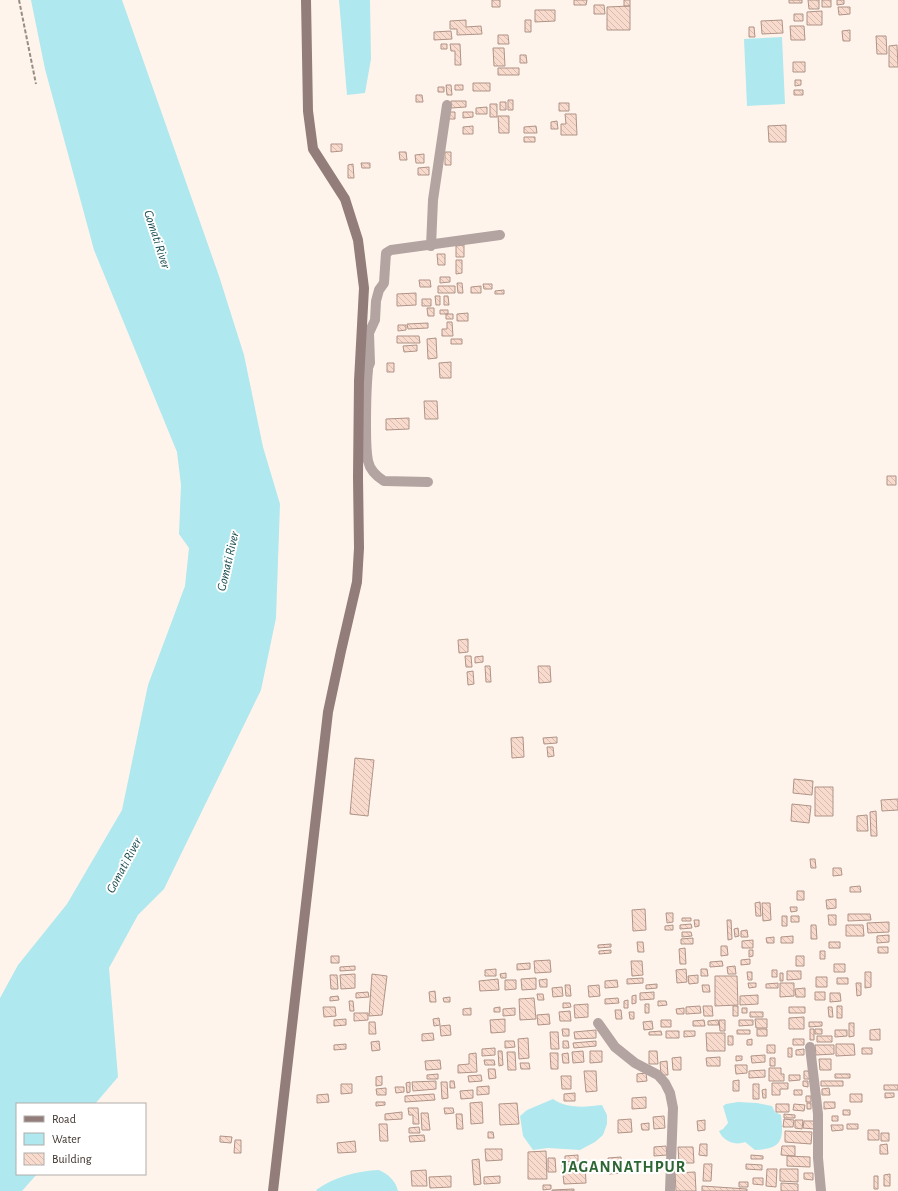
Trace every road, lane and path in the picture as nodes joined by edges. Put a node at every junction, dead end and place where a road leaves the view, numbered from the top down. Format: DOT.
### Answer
graph roads {
  1 [pos="19,0"];
  2 [pos="306,0"];
  3 [pos="36,84"];
  4 [pos="447,106"];
  5 [pos="500,235"];
  6 [pos="431,246"];
  7 [pos="368,368"];
  8 [pos="359,381"];
  9 [pos="428,482"];
  10 [pos="598,1023"];
  11 [pos="810,1047"];
  12 [pos="273,1191"];
  13 [pos="670,1191"];
  14 [pos="821,1191"];
  1 -- 3 [label="path"];
  2 -- 8 [label="street"];
  4 -- 6 [label="street"];
  5 -- 6 [label="street"];
  6 -- 7 [label="street"];
  7 -- 8 [label="street"];
  7 -- 9 [label="street"];
  8 -- 12 [label="street"];
  10 -- 13 [label="street"];
  11 -- 14 [label="street"];
}
